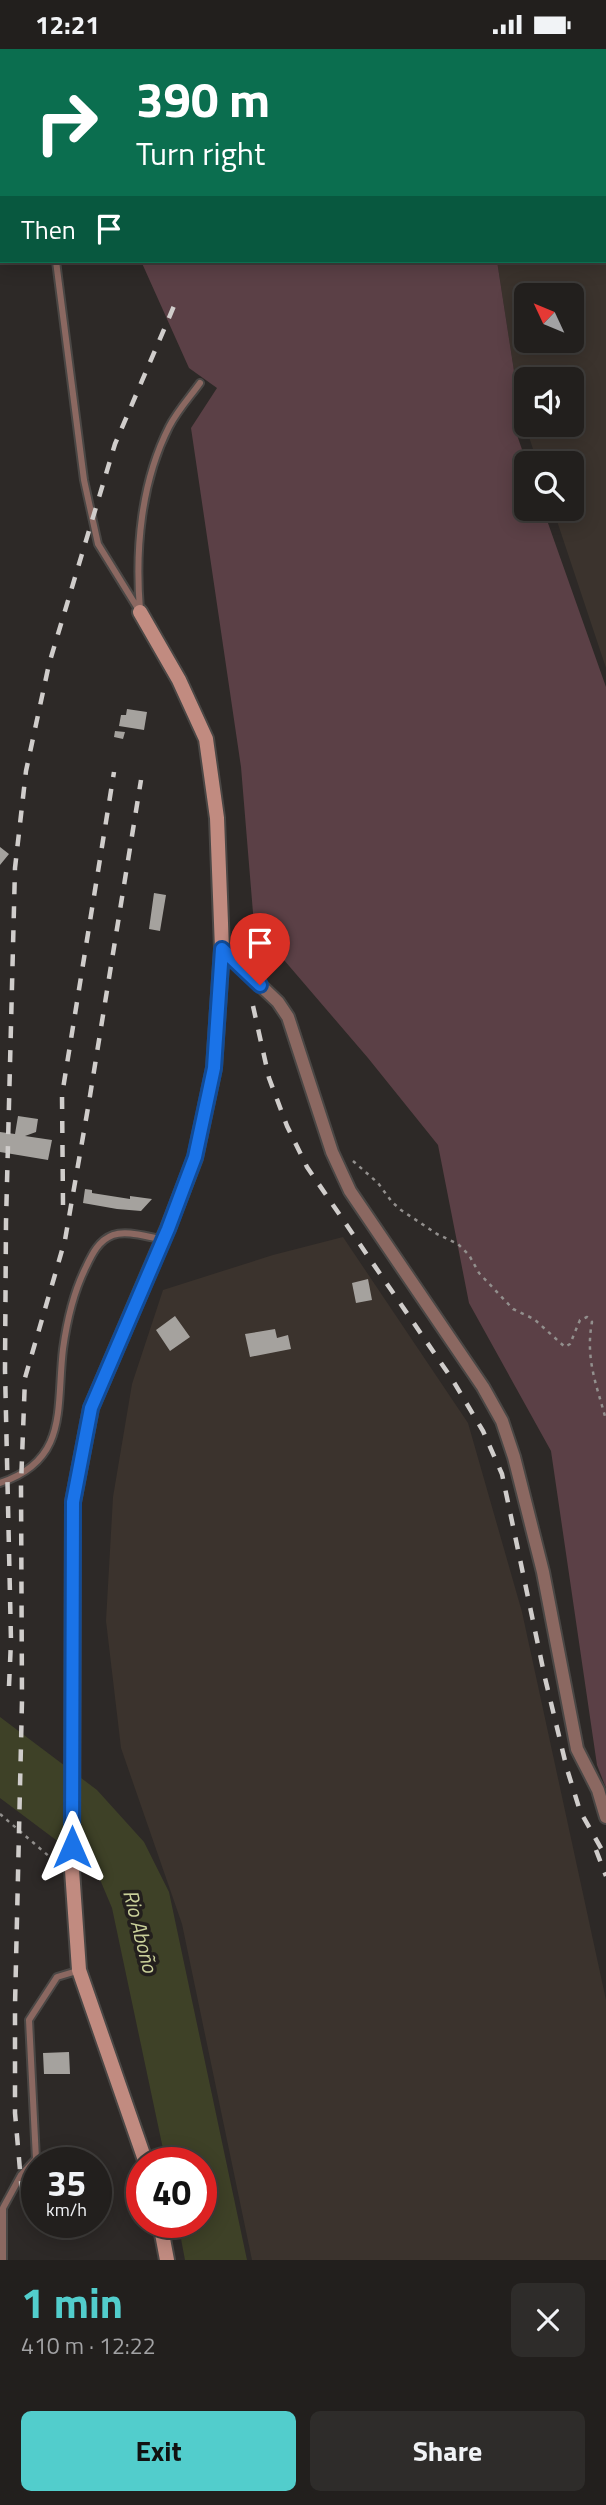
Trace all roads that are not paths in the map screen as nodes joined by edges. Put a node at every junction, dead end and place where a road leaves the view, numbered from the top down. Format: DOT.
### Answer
graph roads {
  1 [pos="56,263"];
  2 [pos="200,383"];
  3 [pos="140,612"];
  4 [pos="222,949"];
  5 [pos="163,1239"];
  6 [pos="0,1483"];
  7 [pos="606,1817"];
  8 [pos="79,1970"];
  9 [pos="140,2147"];
  10 [pos="163,2238"];
  11 [pos="3,2260"];
  12 [pos="167,2260"];
  1 -- 3 [label="lane"];
  2 -- 3 [label="lane"];
  3 -- 4 [label="street"];
  4 -- 5 [label="street"];
  4 -- 7 [label="street"];
  5 -- 6 [label="lane"];
  5 -- 8 [label="street"];
  8 -- 9 [label="street"];
  8 -- 11 [label="lane"];
  10 -- 12 [label="street"];
}
